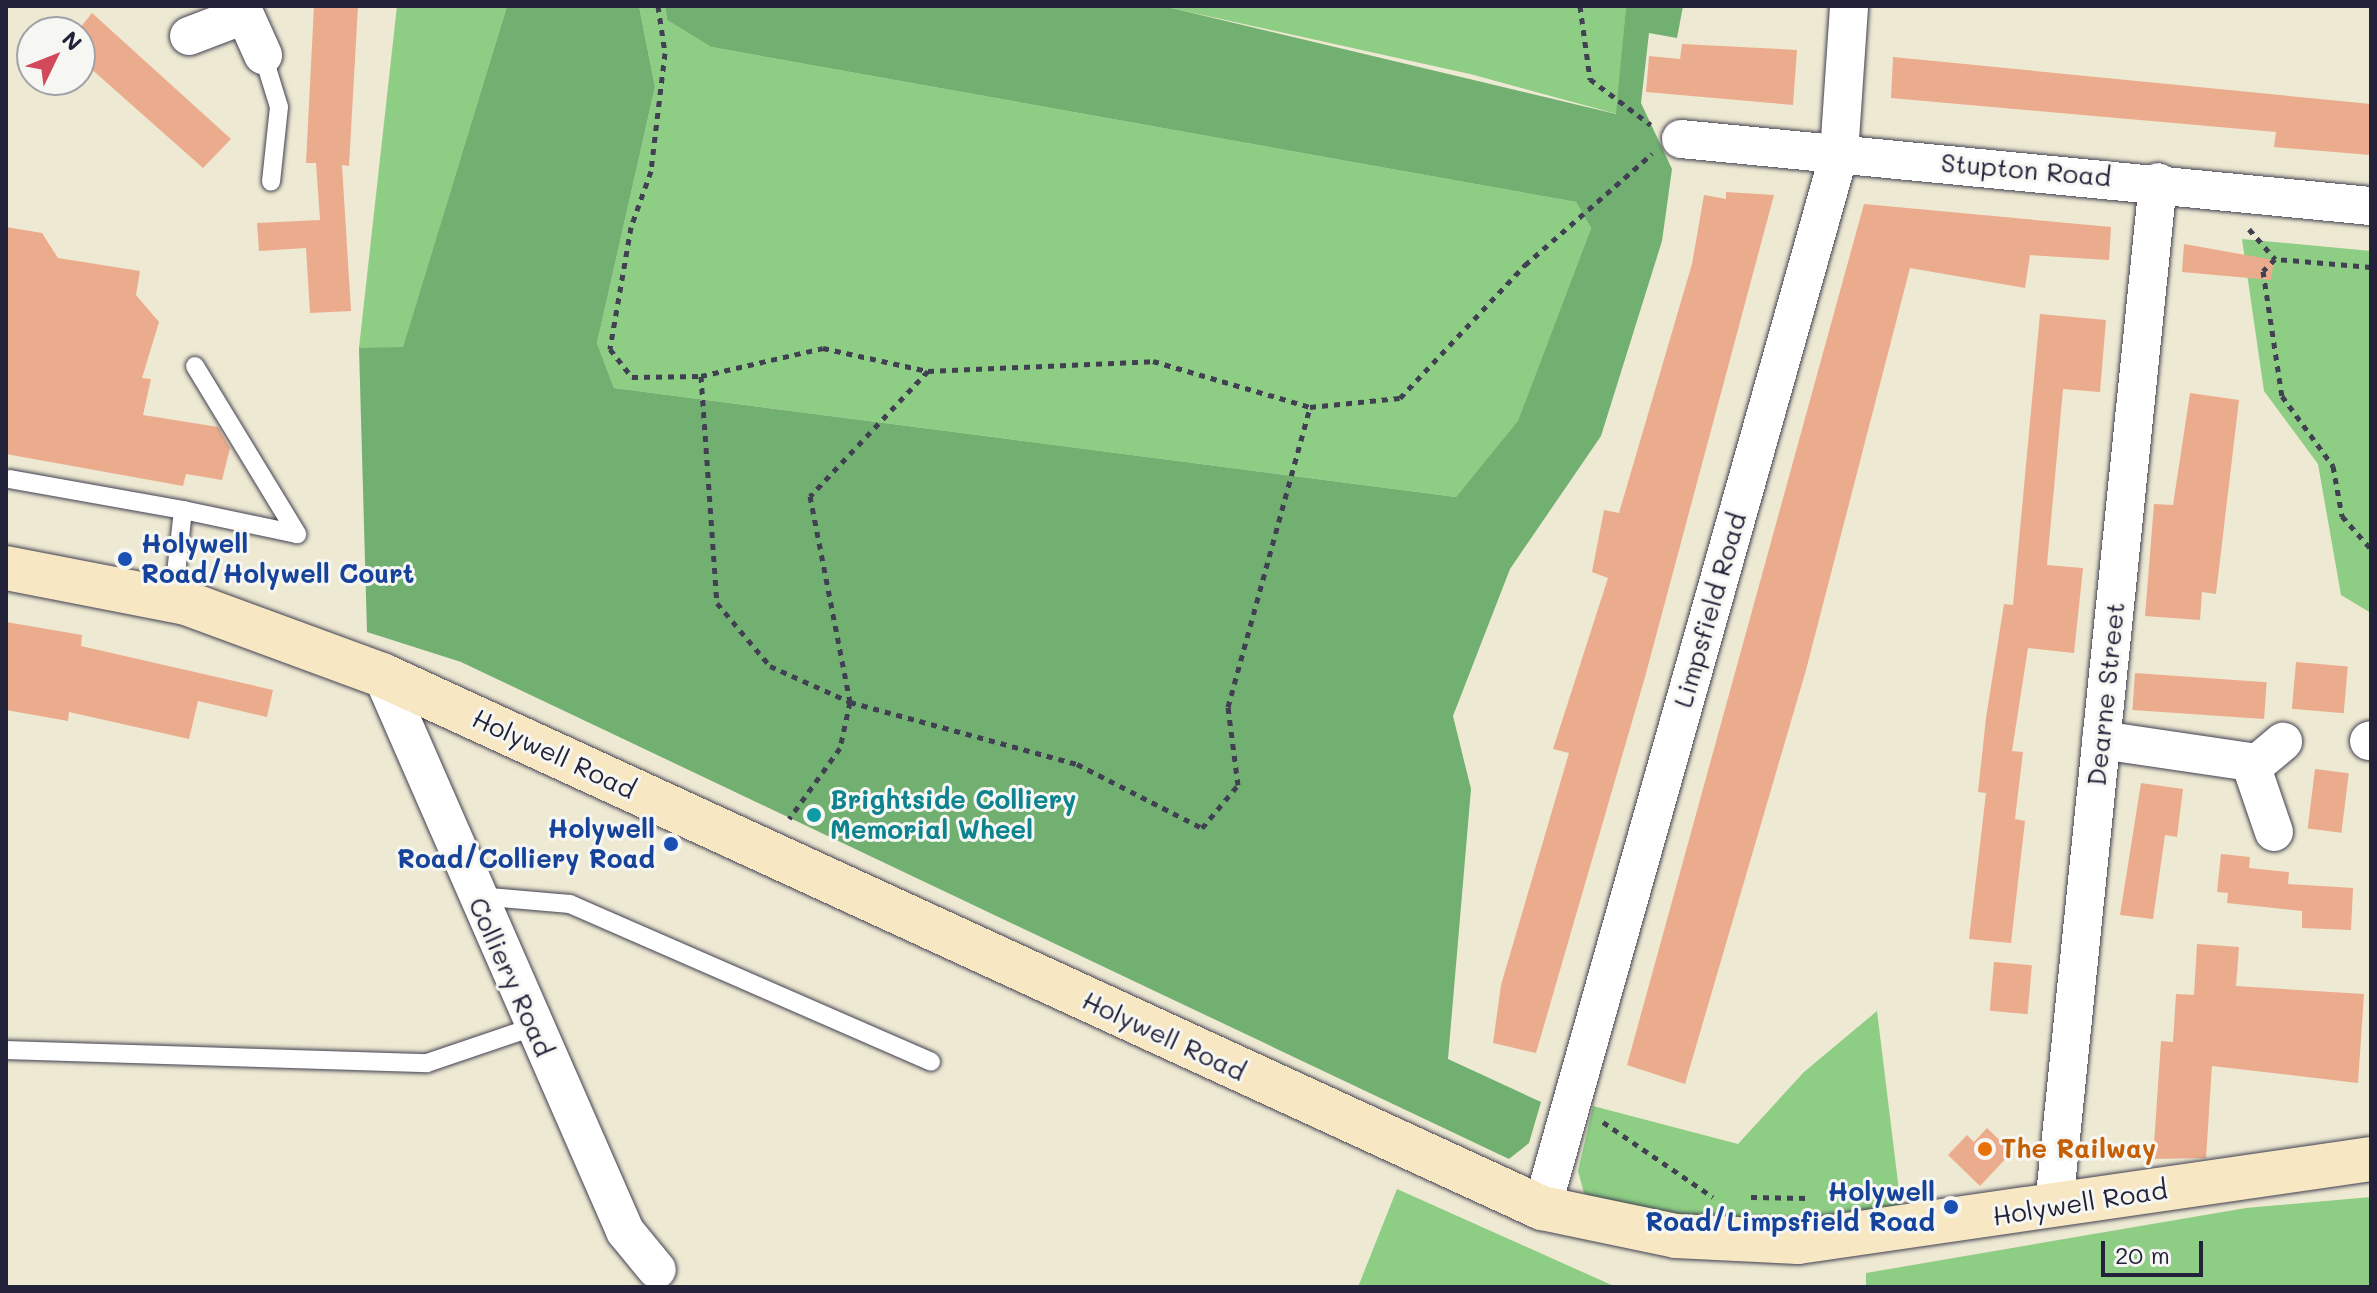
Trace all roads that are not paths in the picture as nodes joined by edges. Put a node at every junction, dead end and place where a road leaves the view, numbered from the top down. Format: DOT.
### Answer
graph roads {
  1 [pos="1849,6"];
  2 [pos="242,10"];
  3 [pos="189,36"];
  4 [pos="263,55"];
  5 [pos="1681,139"];
  6 [pos="1839,154"];
  7 [pos="271,182"];
  8 [pos="2158,182"];
  9 [pos="2371,206"];
  10 [pos="195,366"];
  11 [pos="9,479"];
  12 [pos="183,510"];
  13 [pos="6,568"];
  14 [pos="173,600"];
  15 [pos="382,675"];
  16 [pos="2101,740"];
  17 [pos="2283,742"];
  18 [pos="2254,766"];
  19 [pos="2274,832"];
  20 [pos="475,896"];
  21 [pos="533,1027"];
  22 [pos="6,1050"];
  23 [pos="931,1062"];
  24 [pos="2371,1159"];
  25 [pos="2054,1206"];
  26 [pos="1542,1208"];
  27 [pos="657,1270"];
  1 -- 6 [label="street, Limpsfield Road"];
  2 -- 3 [label="street"];
  2 -- 4 [label="street"];
  4 -- 7 [label="lane"];
  5 -- 6 [label="street, Stupton Road"];
  6 -- 8 [label="street, Stupton Road"];
  6 -- 26 [label="street, Limpsfield Road"];
  8 -- 9 [label="street, Stupton Road"];
  8 -- 16 [label="street, Dearne Street"];
  10 -- 12 [label="lane"];
  11 -- 12 [label="lane"];
  12 -- 14 [label="lane"];
  13 -- 14 [label="main road, Holywell Road"];
  14 -- 15 [label="main road, Holywell Road"];
  15 -- 20 [label="street, Colliery Road"];
  15 -- 26 [label="main road, Holywell Road"];
  16 -- 18 [label="street"];
  16 -- 25 [label="street, Dearne Street"];
  17 -- 18 [label="street"];
  18 -- 19 [label="street"];
  20 -- 21 [label="street, Colliery Road"];
  20 -- 23 [label="lane"];
  21 -- 22 [label="lane"];
  21 -- 27 [label="street, Colliery Road"];
  24 -- 25 [label="main road, Holywell Road"];
  25 -- 26 [label="main road, Holywell Road"];
}
